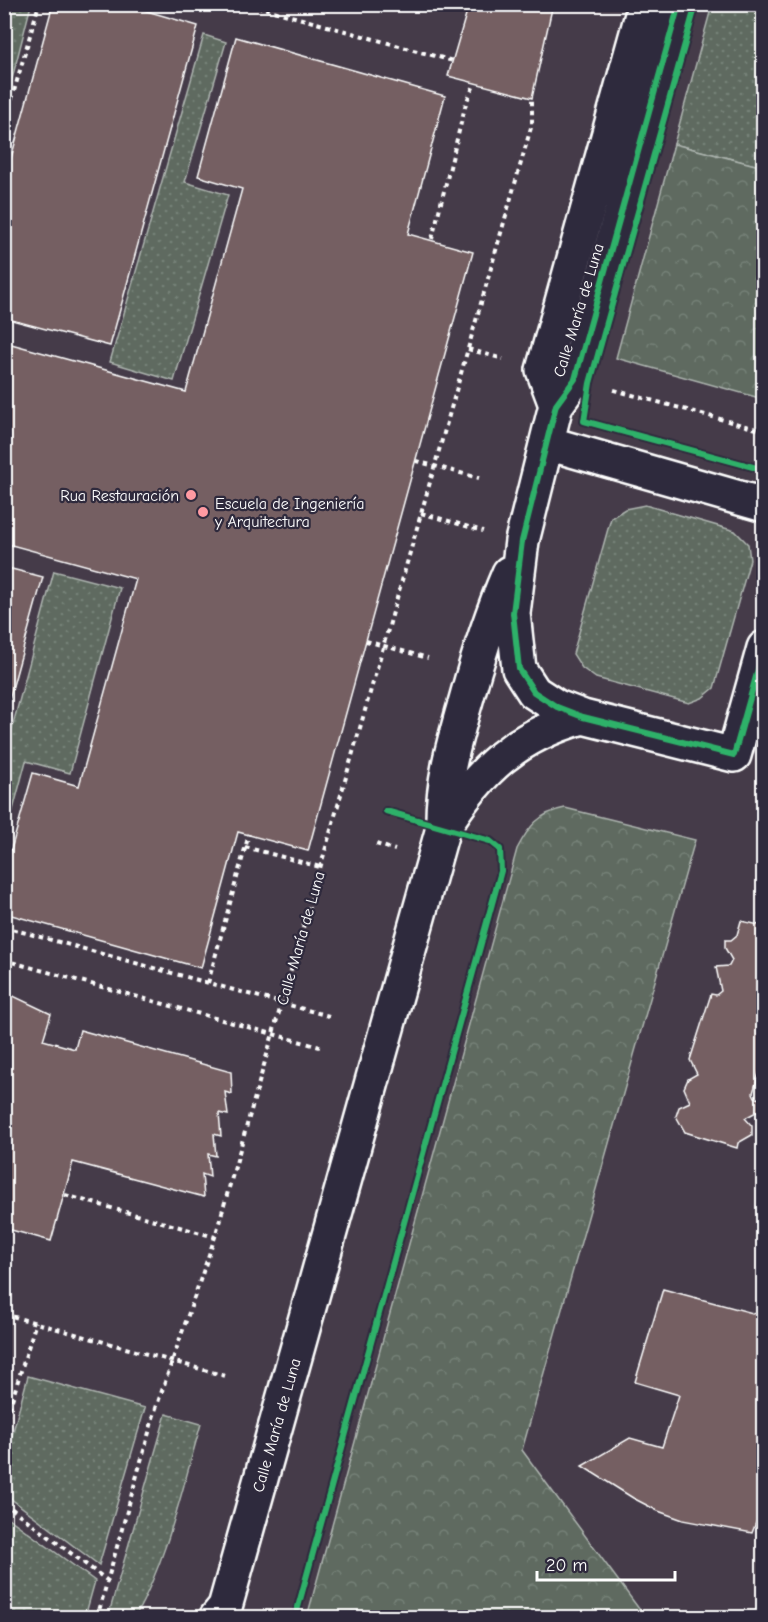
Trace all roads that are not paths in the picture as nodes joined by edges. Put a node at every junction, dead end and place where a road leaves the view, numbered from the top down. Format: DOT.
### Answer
graph roads {
  1 [pos="645,4"];
  2 [pos="679,4"];
  3 [pos="556,405"];
  4 [pos="547,443"];
  5 [pos="764,505"];
  6 [pos="522,541"];
  7 [pos="764,648"];
  8 [pos="584,717"];
  9 [pos="443,828"];
  10 [pos="222,1614"];
  1 -- 3 [label="street, Calle María de Luna"];
  2 -- 3 [label="street, Calle María de Luna"];
  3 -- 4 [label="street, Calle María de Luna"];
  4 -- 5 [label="street"];
  4 -- 6 [label="street, Calle María de Luna"];
  6 -- 8 [label="street, Calle María de Luna"];
  6 -- 9 [label="street, Calle María de Luna"];
  7 -- 8 [label="street, Calle María de Luna"];
  8 -- 9 [label="street, Calle María de Luna"];
  9 -- 10 [label="street, Calle María de Luna"];
}
